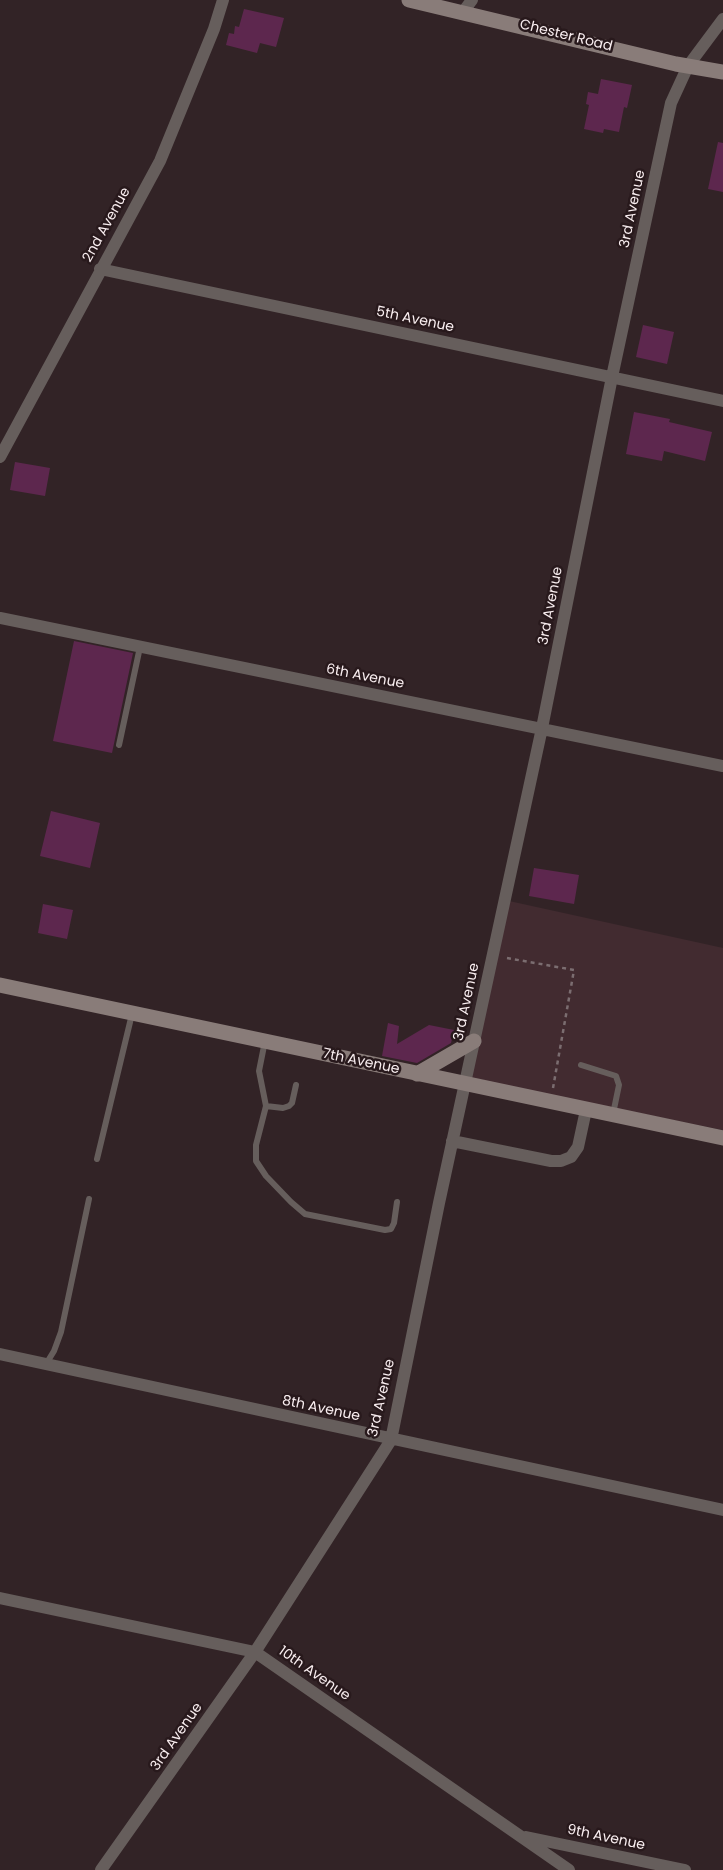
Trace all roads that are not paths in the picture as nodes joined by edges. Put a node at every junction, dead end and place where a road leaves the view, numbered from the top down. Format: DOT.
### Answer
graph roads {
  1 [pos="223,0"];
  2 [pos="409,0"];
  3 [pos="468,6"];
  4 [pos="723,19"];
  5 [pos="688,66"];
  6 [pos="723,72"];
  7 [pos="100,269"];
  8 [pos="612,377"];
  9 [pos="723,400"];
  10 [pos="0,457"];
  11 [pos="0,618"];
  12 [pos="140,647"];
  13 [pos="542,728"];
  14 [pos="119,745"];
  15 [pos="723,766"];
  16 [pos="0,985"];
  17 [pos="132,1013"];
  18 [pos="474,1040"];
  19 [pos="265,1042"];
  20 [pos="580,1065"];
  21 [pos="417,1074"];
  22 [pos="464,1084"];
  23 [pos="296,1085"];
  24 [pos="266,1106"];
  25 [pos="586,1110"];
  26 [pos="612,1115"];
  27 [pos="723,1138"];
  28 [pos="452,1140"];
  29 [pos="97,1159"];
  30 [pos="89,1199"];
  31 [pos="397,1202"];
  32 [pos="0,1354"];
  33 [pos="46,1364"];
  34 [pos="391,1440"];
  35 [pos="723,1510"];
  36 [pos="0,1598"];
  37 [pos="255,1652"];
  38 [pos="520,1836"];
  39 [pos="101,1870"];
  40 [pos="569,1870"];
  41 [pos="685,1870"];
  1 -- 7 [label="street, 2nd Avenue"];
  2 -- 3 [label="main road, Chester Road"];
  3 -- 5 [label="main road, Chester Road"];
  4 -- 5 [label="street, 3rd Avenue"];
  5 -- 6 [label="main road, Chester Road"];
  5 -- 8 [label="street, 3rd Avenue"];
  7 -- 8 [label="street, 5th Avenue"];
  7 -- 10 [label="street, 2nd Avenue"];
  8 -- 9 [label="street, 5th Avenue"];
  8 -- 13 [label="street, 3rd Avenue"];
  11 -- 12 [label="street, 6th Avenue"];
  12 -- 13 [label="street, 6th Avenue"];
  12 -- 14 [label="lane"];
  13 -- 15 [label="street, 6th Avenue"];
  13 -- 18 [label="street, 3rd Avenue"];
  16 -- 17 [label="main road, 7th Avenue"];
  17 -- 19 [label="main road, 7th Avenue"];
  17 -- 29 [label="lane"];
  18 -- 21 [label="main road"];
  18 -- 22 [label="street, 3rd Avenue"];
  19 -- 21 [label="main road, 7th Avenue"];
  19 -- 24 [label="lane"];
  20 -- 26 [label="lane"];
  21 -- 22 [label="main road, 7th Avenue"];
  22 -- 25 [label="main road, 7th Avenue"];
  22 -- 28 [label="street, 3rd Avenue"];
  23 -- 24 [label="lane"];
  24 -- 31 [label="lane"];
  25 -- 26 [label="main road, 7th Avenue"];
  25 -- 28 [label="street"];
  26 -- 27 [label="main road, 7th Avenue"];
  28 -- 34 [label="street, 3rd Avenue"];
  30 -- 33 [label="lane"];
  32 -- 33 [label="street, 8th Avenue"];
  33 -- 34 [label="street, 8th Avenue"];
  34 -- 35 [label="street, 8th Avenue"];
  34 -- 37 [label="street, 3rd Avenue"];
  36 -- 37 [label="street, 10th Avenue"];
  37 -- 38 [label="street, 10th Avenue"];
  37 -- 39 [label="street, 3rd Avenue"];
  38 -- 40 [label="street, 10th Avenue"];
  38 -- 41 [label="street, 9th Avenue"];
}
